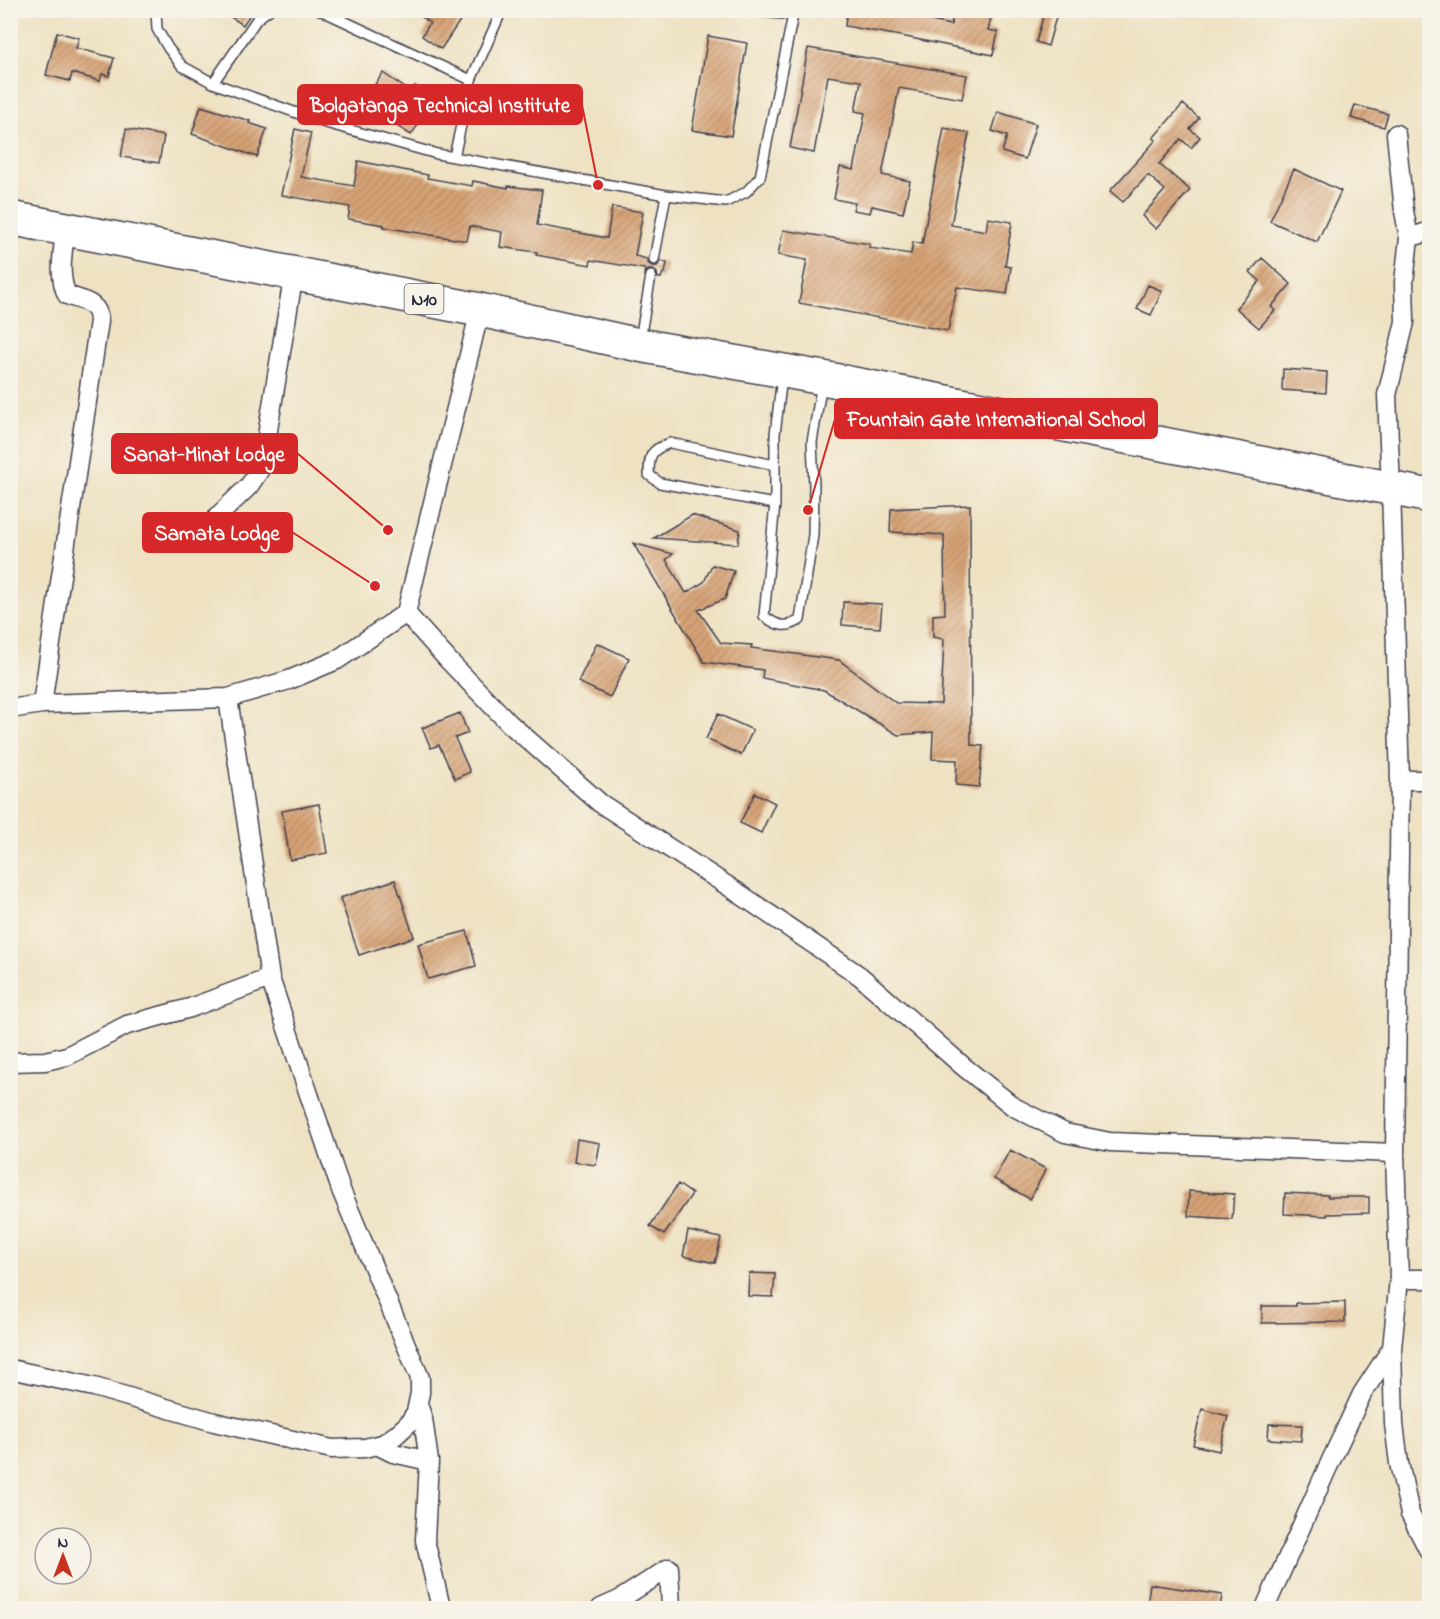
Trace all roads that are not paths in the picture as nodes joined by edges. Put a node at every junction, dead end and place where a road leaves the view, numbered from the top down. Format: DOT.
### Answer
graph roads {
  1 [pos="156,10"];
  2 [pos="268,10"];
  3 [pos="320,10"];
  4 [pos="502,10"];
  5 [pos="740,10"];
  6 [pos="793,13"];
  7 [pos="471,80"];
  8 [pos="213,83"];
  9 [pos="1396,134"];
  10 [pos="454,157"];
  11 [pos="666,195"];
  12 [pos="10,218"];
  13 [pos="65,228"];
  14 [pos="1430,231"];
  15 [pos="1409,238"];
  16 [pos="654,260"];
  17 [pos="294,273"];
  18 [pos="651,276"];
  19 [pos="480,310"];
  20 [pos="639,345"];
  21 [pos="783,371"];
  22 [pos="823,378"];
  23 [pos="775,465"];
  24 [pos="1392,489"];
  25 [pos="1430,496"];
  26 [pos="775,504"];
  27 [pos="218,516"];
  28 [pos="406,613"];
  29 [pos="228,698"];
  30 [pos="42,704"];
  31 [pos="10,709"];
  32 [pos="1400,780"];
  33 [pos="1430,780"];
  34 [pos="270,978"];
  35 [pos="10,1062"];
  36 [pos="1395,1153"];
  37 [pos="1399,1279"];
  38 [pos="1430,1279"];
  39 [pos="1392,1348"];
  40 [pos="10,1369"];
  41 [pos="418,1404"];
  42 [pos="376,1445"];
  43 [pos="429,1461"];
  44 [pos="1430,1553"];
  45 [pos="441,1608"];
  46 [pos="601,1608"];
  47 [pos="671,1608"];
  48 [pos="1265,1608"];
  1 -- 8 [label="lane"];
  2 -- 8 [label="lane"];
  3 -- 7 [label="lane"];
  4 -- 7 [label="lane"];
  5 -- 6 [label="lane"];
  6 -- 11 [label="lane"];
  7 -- 10 [label="lane"];
  8 -- 10 [label="lane"];
  9 -- 15 [label="street"];
  10 -- 11 [label="lane"];
  11 -- 16 [label="lane"];
  12 -- 13 [label="highway, N10"];
  13 -- 17 [label="highway, N10"];
  13 -- 30 [label="street"];
  14 -- 15 [label="street"];
  15 -- 24 [label="street"];
  17 -- 19 [label="highway, N10"];
  17 -- 27 [label="street"];
  18 -- 20 [label="lane"];
  19 -- 20 [label="highway, N10"];
  19 -- 28 [label="street"];
  20 -- 21 [label="highway, N10"];
  21 -- 22 [label="highway, N10"];
  21 -- 23 [label="lane"];
  22 -- 24 [label="highway, N10"];
  22 -- 26 [label="lane"];
  23 -- 26 [label="lane"];
  23 -- 26 [label="lane"];
  24 -- 25 [label="highway, N10"];
  24 -- 32 [label="street"];
  28 -- 29 [label="street"];
  28 -- 36 [label="street"];
  29 -- 30 [label="street"];
  29 -- 34 [label="street"];
  30 -- 31 [label="street"];
  32 -- 33 [label="street"];
  32 -- 36 [label="street"];
  34 -- 35 [label="street"];
  34 -- 41 [label="street"];
  36 -- 37 [label="street"];
  37 -- 38 [label="street"];
  37 -- 39 [label="street"];
  39 -- 44 [label="street"];
  39 -- 48 [label="street"];
  40 -- 42 [label="street"];
  41 -- 42 [label="street"];
  41 -- 43 [label="street"];
  42 -- 43 [label="street"];
  43 -- 45 [label="street"];
  46 -- 47 [label="street"];
}
